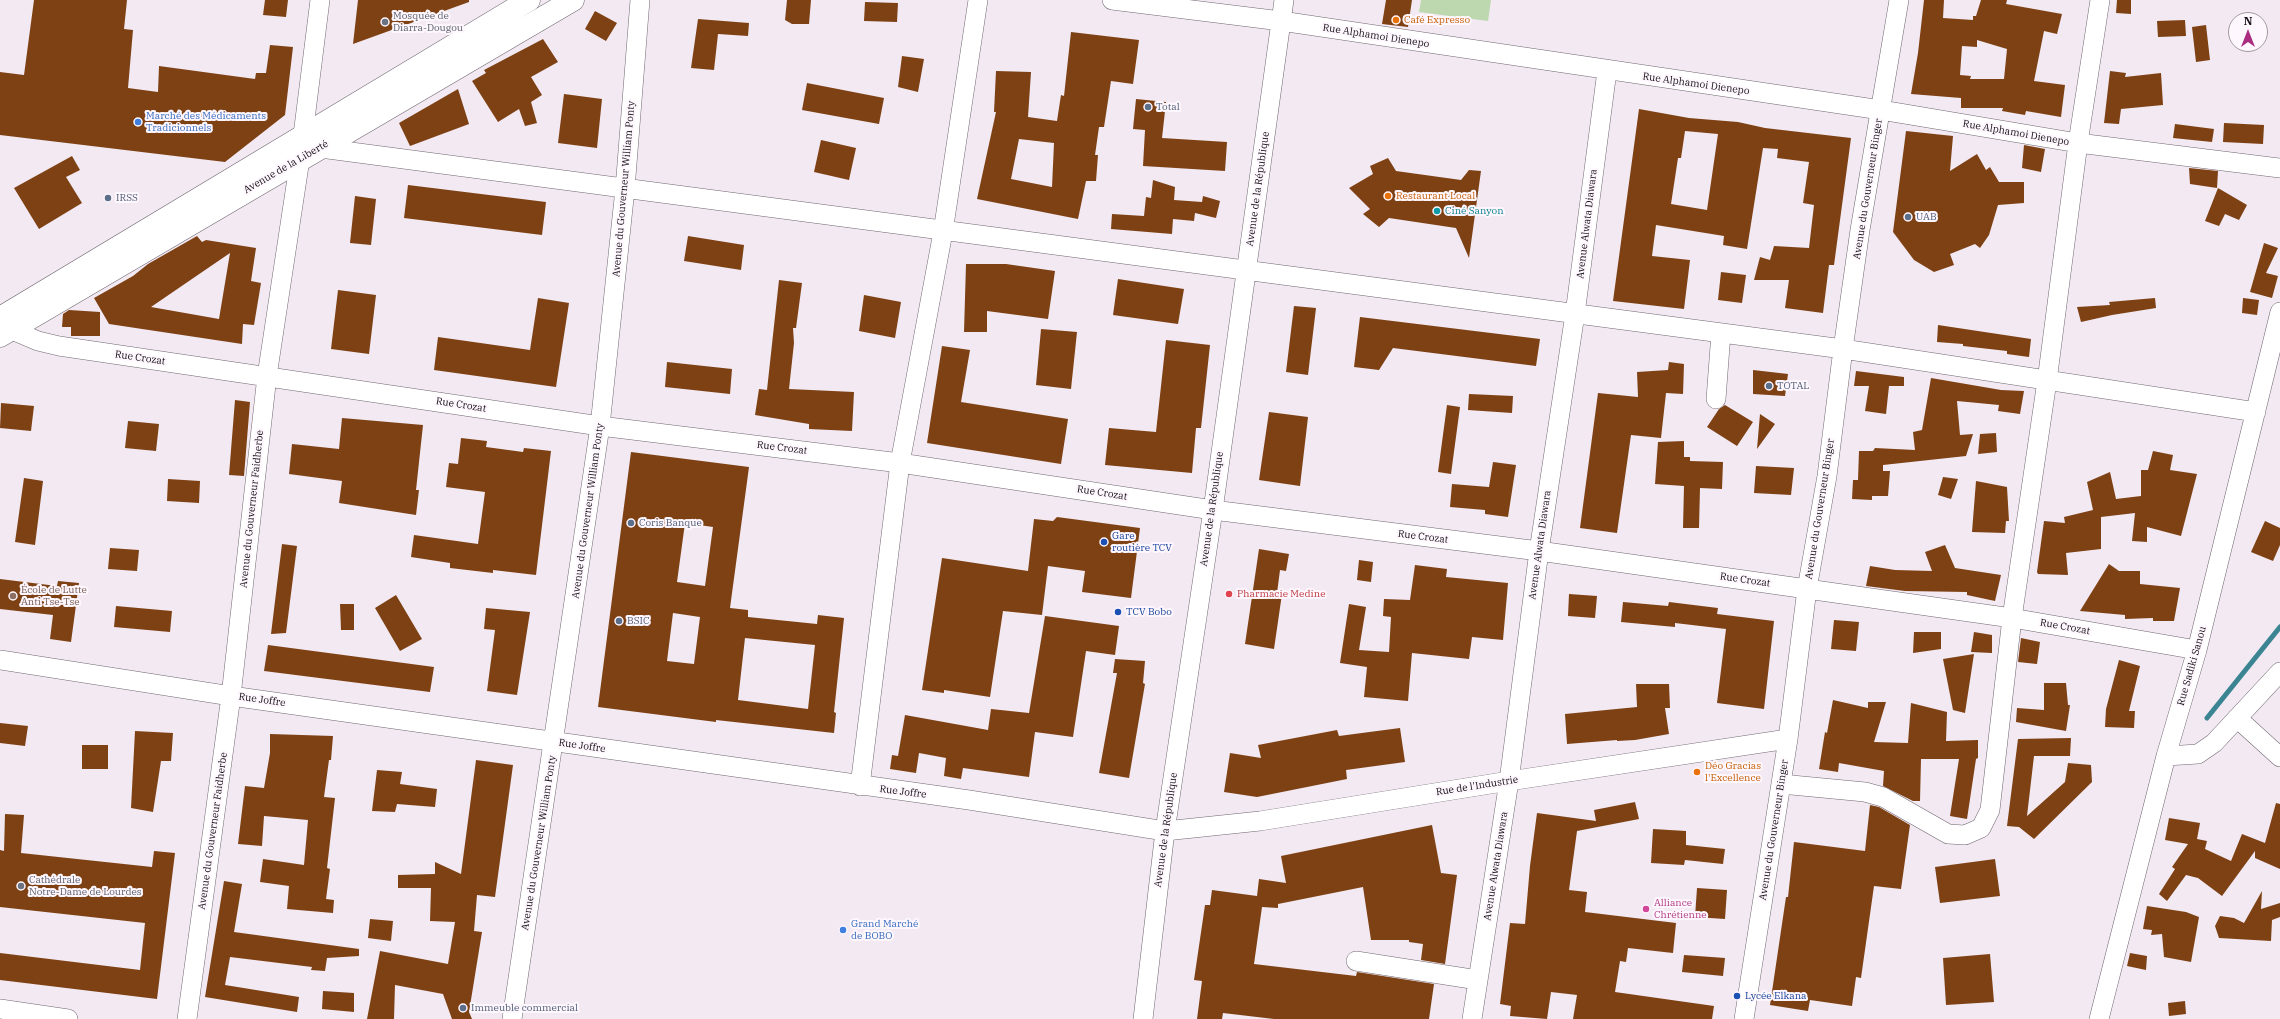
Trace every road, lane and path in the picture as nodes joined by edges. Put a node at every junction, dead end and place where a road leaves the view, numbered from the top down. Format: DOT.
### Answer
graph roads {
  1 [pos="320,0"];
  2 [pos="529,0"];
  3 [pos="573,0"];
  4 [pos="640,0"];
  5 [pos="978,0"];
  6 [pos="1112,0"];
  7 [pos="1284,0"];
  8 [pos="1899,0"];
  9 [pos="2100,0"];
  10 [pos="1281,21"];
  11 [pos="1607,71"];
  12 [pos="1881,110"];
  13 [pos="2078,143"];
  14 [pos="303,147"];
  15 [pos="2280,168"];
  16 [pos="625,189"];
  17 [pos="943,232"];
  18 [pos="1245,271"];
  19 [pos="2280,312"];
  20 [pos="1575,314"];
  21 [pos="2,327"];
  22 [pos="1722,333"];
  23 [pos="1842,349"];
  24 [pos="267,376"];
  25 [pos="2046,381"];
  26 [pos="1716,399"];
  27 [pos="2256,412"];
  28 [pos="600,426"];
  29 [pos="900,462"];
  30 [pos="1213,510"];
  31 [pos="1538,551"];
  32 [pos="1807,588"];
  33 [pos="2012,618"];
  34 [pos="2197,650"];
  35 [pos="0,660"];
  36 [pos="2280,672"];
  37 [pos="231,696"];
  38 [pos="2237,718"];
  39 [pos="1788,740"];
  40 [pos="554,742"];
  41 [pos="2166,756"];
  42 [pos="2280,757"];
  43 [pos="1509,781"];
  44 [pos="1781,784"];
  45 [pos="860,786"];
  46 [pos="1165,831"];
  47 [pos="1356,961"];
  48 [pos="1478,980"];
  49 [pos="0,1010"];
  50 [pos="68,1019"];
  51 [pos="187,1019"];
  52 [pos="512,1019"];
  53 [pos="1143,1019"];
  54 [pos="1472,1019"];
  55 [pos="1744,1019"];
  56 [pos="2099,1019"];
  1 -- 14 [label="street, Avenue du Gouverneur Faidherbe"];
  2 -- 14 [label="main road, Avenue de la Liberté"];
  3 -- 14 [label="main road, Avenue de la Liberté"];
  4 -- 16 [label="street, Avenue du Gouverneur William Ponty"];
  5 -- 17 [label="street"];
  6 -- 10 [label="street, Rue Alphamoi Dienepo"];
  7 -- 10 [label="street, Avenue de la République"];
  8 -- 12 [label="street, Avenue du Gouverneur Binger"];
  9 -- 13 [label="street"];
  10 -- 11 [label="street, Rue Alphamoi Dienepo"];
  10 -- 18 [label="street, Avenue de la République"];
  11 -- 12 [label="street, Rue Alphamoi Dienepo"];
  11 -- 20 [label="street, Avenue Alwata Diawara"];
  12 -- 13 [label="street, Rue Alphamoi Dienepo"];
  12 -- 23 [label="street, Avenue du Gouverneur Binger"];
  13 -- 15 [label="street, Rue Alphamoi Dienepo"];
  13 -- 25 [label="street"];
  14 -- 16 [label="street"];
  14 -- 21 [label="main road, Avenue de la Liberté"];
  14 -- 24 [label="street, Avenue du Gouverneur Faidherbe"];
  16 -- 17 [label="street"];
  16 -- 28 [label="street, Avenue du Gouverneur William Ponty"];
  17 -- 18 [label="street"];
  17 -- 29 [label="street"];
  18 -- 20 [label="street"];
  18 -- 30 [label="street, Avenue de la République"];
  19 -- 27 [label="street, Rue Sadiki Sanou"];
  20 -- 22 [label="street"];
  20 -- 31 [label="street, Avenue Alwata Diawara"];
  21 -- 24 [label="street, Rue Crozat"];
  22 -- 23 [label="street"];
  22 -- 26 [label="street"];
  23 -- 25 [label="street"];
  23 -- 32 [label="street, Avenue du Gouverneur Binger"];
  24 -- 28 [label="street, Rue Crozat"];
  24 -- 37 [label="street, Avenue du Gouverneur Faidherbe"];
  25 -- 27 [label="street"];
  25 -- 33 [label="street"];
  27 -- 34 [label="street, Rue Sadiki Sanou"];
  28 -- 29 [label="street, Rue Crozat"];
  28 -- 40 [label="street, Avenue du Gouverneur William Ponty"];
  29 -- 30 [label="street, Rue Crozat"];
  29 -- 45 [label="street"];
  30 -- 31 [label="street, Rue Crozat"];
  30 -- 46 [label="street, Avenue de la République"];
  31 -- 32 [label="street, Rue Crozat"];
  31 -- 43 [label="street, Avenue Alwata Diawara"];
  32 -- 33 [label="street, Rue Crozat"];
  32 -- 39 [label="street, Avenue du Gouverneur Binger"];
  33 -- 34 [label="street, Rue Crozat"];
  33 -- 44 [label="street"];
  34 -- 41 [label="street, Rue Sadiki Sanou"];
  35 -- 37 [label="street, Rue Joffre"];
  36 -- 38 [label="street"];
  37 -- 40 [label="street, Rue Joffre"];
  37 -- 51 [label="street, Avenue du Gouverneur Faidherbe"];
  38 -- 41 [label="street"];
  38 -- 42 [label="street"];
  39 -- 43 [label="street, Rue de l'Industrie"];
  39 -- 44 [label="street, Avenue du Gouverneur Binger"];
  40 -- 45 [label="street, Rue Joffre"];
  40 -- 52 [label="street, Avenue du Gouverneur William Ponty"];
  41 -- 56 [label="street, Rue Sadiki Sanou"];
  43 -- 46 [label="street, Rue de l'Industrie"];
  43 -- 48 [label="street, Avenue Alwata Diawara"];
  44 -- 55 [label="street, Avenue du Gouverneur Binger"];
  45 -- 46 [label="street, Rue Joffre"];
  46 -- 53 [label="street, Avenue de la République"];
  47 -- 48 [label="street"];
  48 -- 54 [label="street, Avenue Alwata Diawara"];
  49 -- 50 [label="street"];
}
